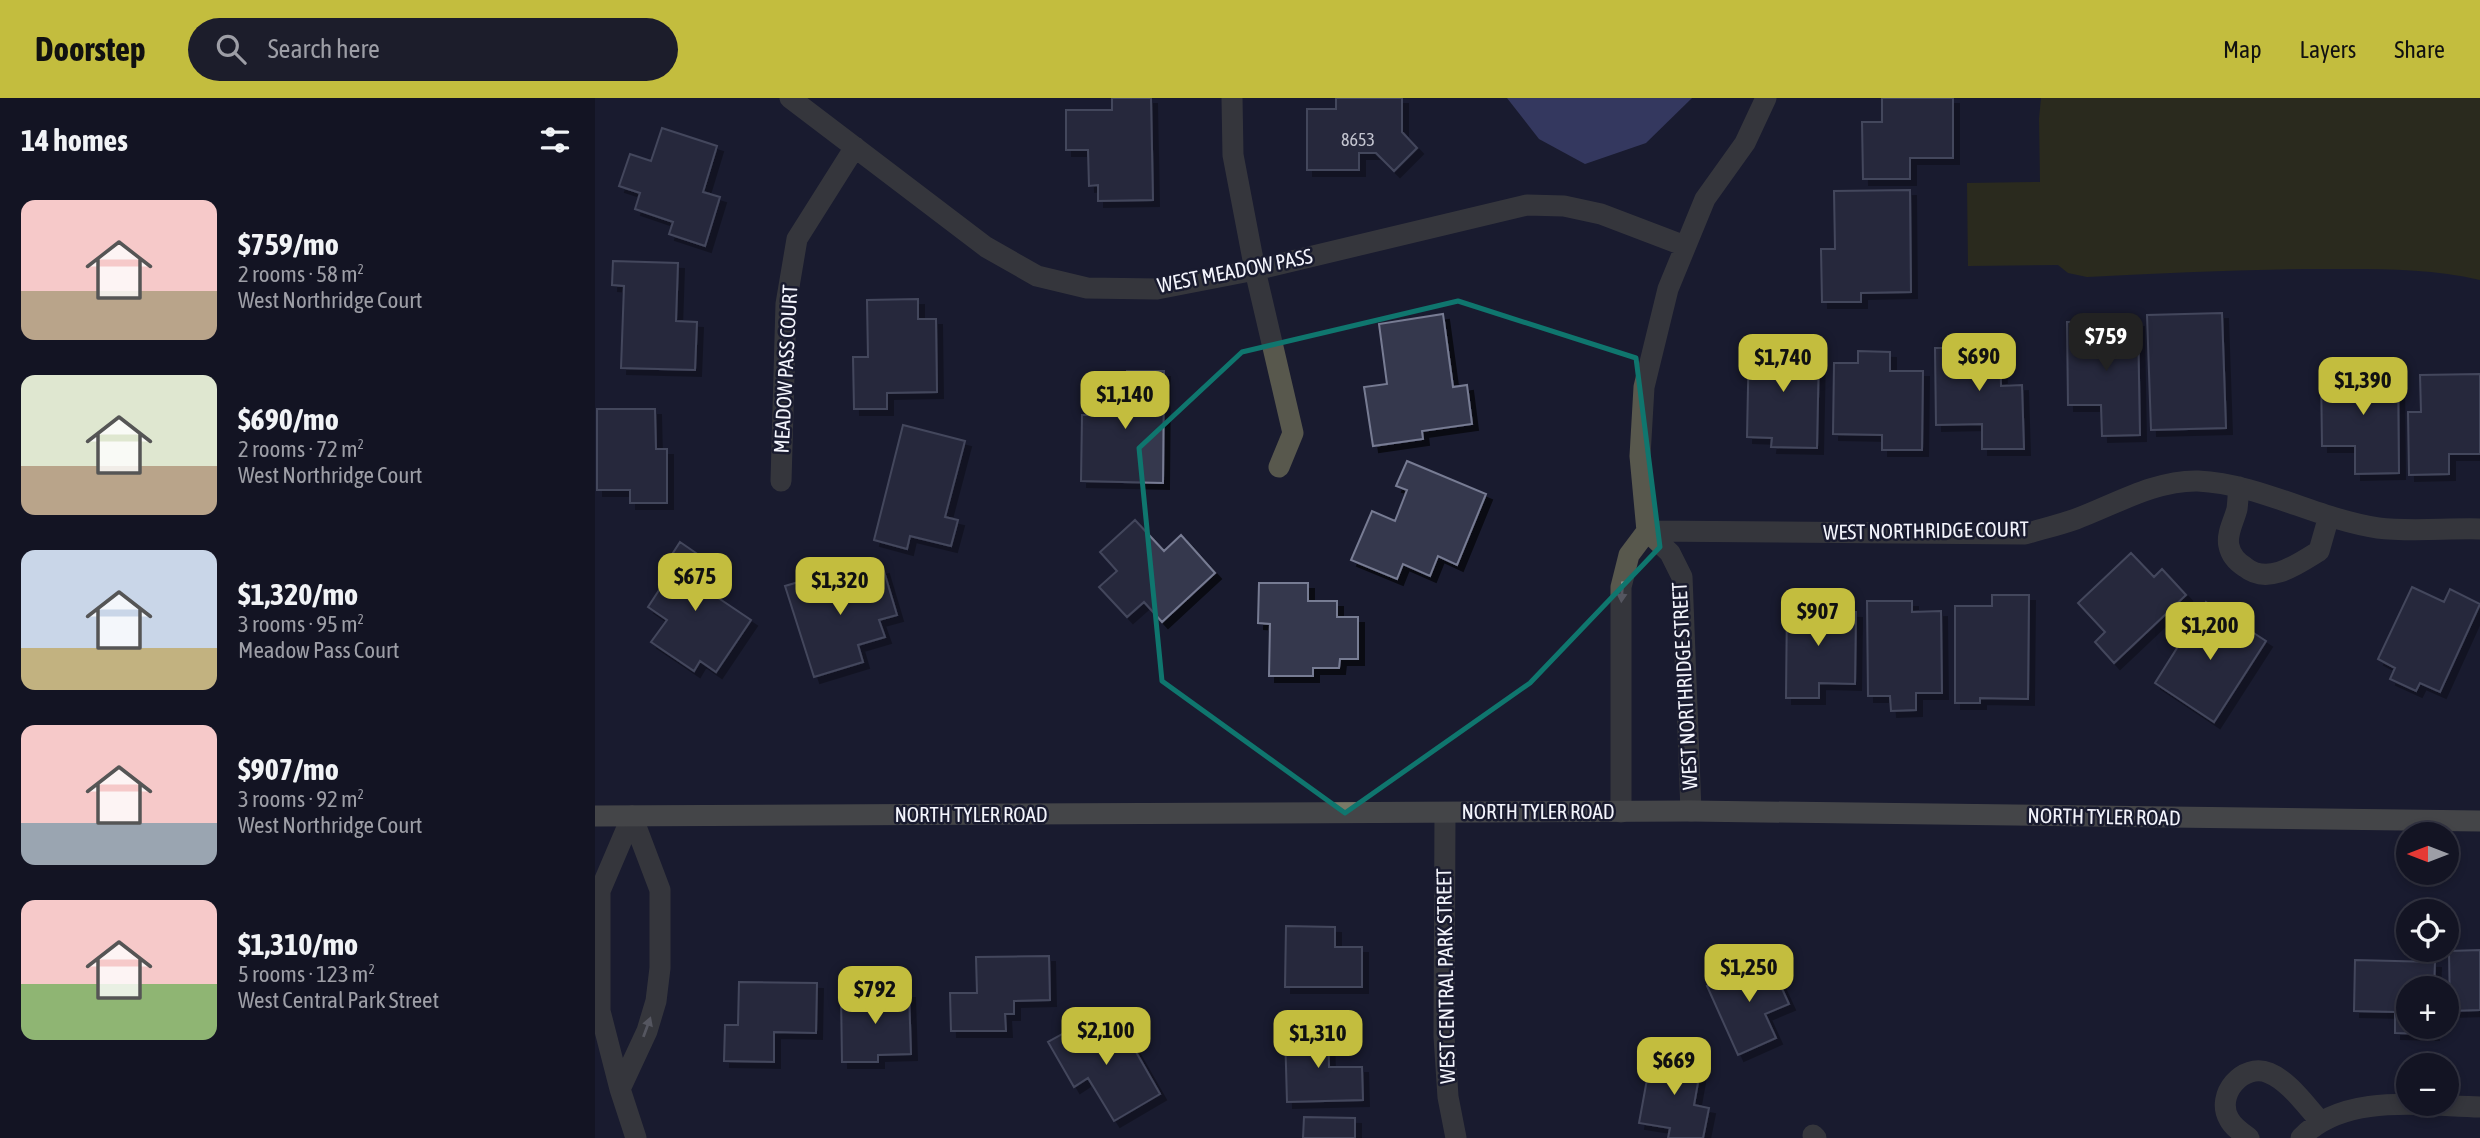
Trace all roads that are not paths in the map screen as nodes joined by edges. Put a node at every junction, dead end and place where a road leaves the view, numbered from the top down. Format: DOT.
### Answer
graph roads {
  1 [pos="790,98"];
  2 [pos="1232,98"];
  3 [pos="1766,98"];
  4 [pos="855,147"];
  5 [pos="1685,246"];
  6 [pos="1255,270"];
  7 [pos="1279,467"];
  8 [pos="781,481"];
  9 [pos="2239,487"];
  10 [pos="2329,516"];
  11 [pos="2480,528"];
  12 [pos="1647,531"];
  13 [pos="1691,811"];
  14 [pos="1621,812"];
  15 [pos="1445,813"];
  16 [pos="595,816"];
  17 [pos="632,816"];
  18 [pos="2480,821"];
  19 [pos="620,1090"];
  20 [pos="2480,1107"];
  21 [pos="2321,1122"];
  22 [pos="636,1138"];
  23 [pos="1456,1138"];
  24 [pos="2249,1138"];
  25 [pos="2301,1138"];
  1 -- 4 [label="street, WEST MEADOW PASS"];
  2 -- 6 [label="street"];
  3 -- 5 [label="street"];
  4 -- 6 [label="street, WEST MEADOW PASS"];
  4 -- 8 [label="street, MEADOW PASS COURT"];
  5 -- 6 [label="street, WEST MEADOW PASS"];
  5 -- 12 [label="street"];
  6 -- 7 [label="street"];
  9 -- 10 [label="street, WEST NORTHRIDGE COURT"];
  9 -- 10 [label="street"];
  9 -- 12 [label="street, WEST NORTHRIDGE COURT"];
  10 -- 11 [label="street, WEST NORTHRIDGE COURT"];
  12 -- 13 [label="street, WEST NORTHRIDGE STREET"];
  12 -- 14 [label="street, one-way"];
  13 -- 14 [label="main road, NORTH TYLER ROAD"];
  13 -- 18 [label="main road, NORTH TYLER ROAD"];
  14 -- 15 [label="main road, NORTH TYLER ROAD"];
  15 -- 17 [label="main road, NORTH TYLER ROAD"];
  15 -- 23 [label="street, WEST CENTRAL PARK STREET"];
  16 -- 17 [label="main road, NORTH TYLER ROAD"];
  17 -- 19 [label="street"];
  19 -- 17 [label="street, one-way"];
  19 -- 22 [label="street"];
  20 -- 21 [label="street"];
  21 -- 24 [label="street"];
  21 -- 25 [label="street"];
}
